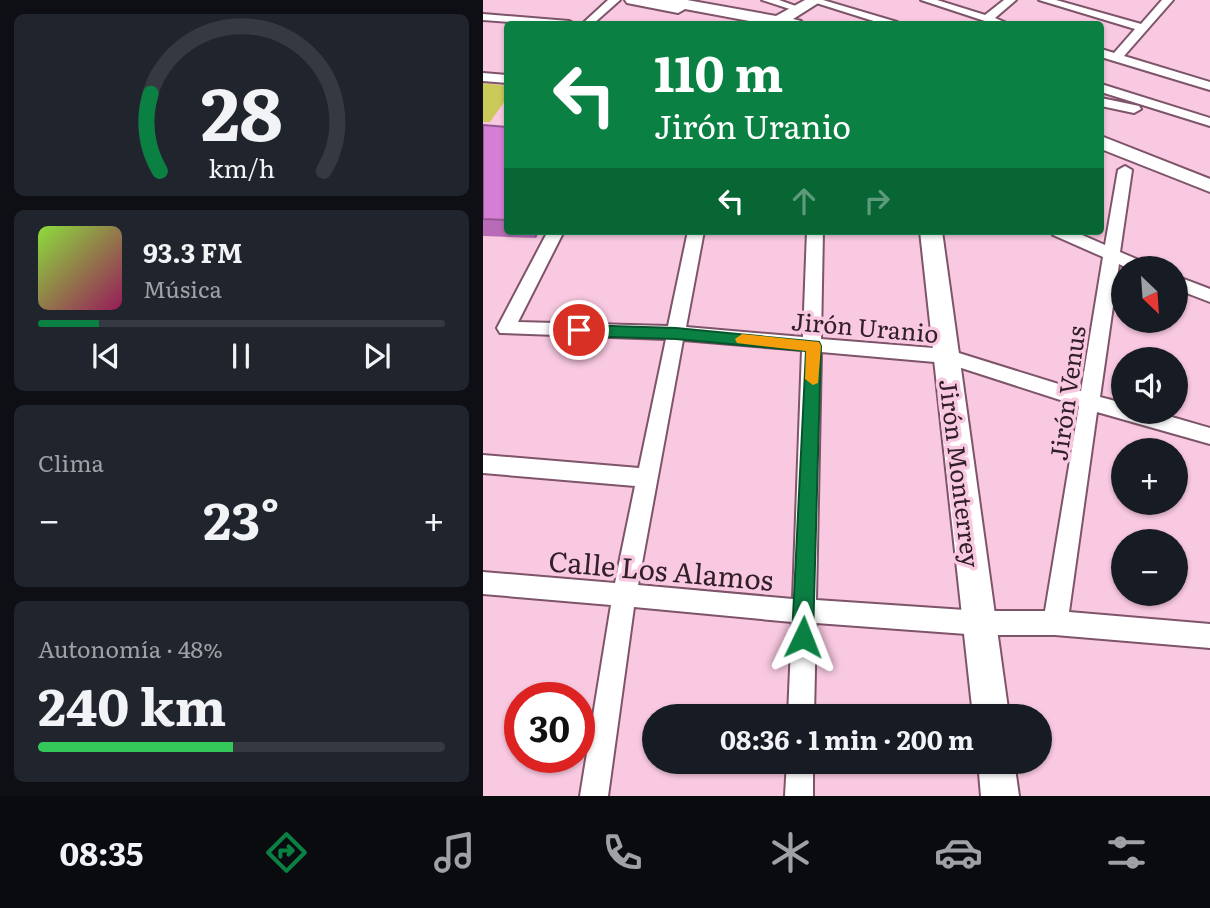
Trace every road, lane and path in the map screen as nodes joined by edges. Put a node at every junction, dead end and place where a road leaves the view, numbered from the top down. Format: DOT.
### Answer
graph roads {
  1 [pos="615,0"];
  2 [pos="632,0"];
  3 [pos="662,0"];
  4 [pos="767,0"];
  5 [pos="926,0"];
  6 [pos="1011,0"];
  7 [pos="1044,0"];
  8 [pos="1168,0"];
  9 [pos="815,1"];
  10 [pos="703,3"];
  11 [pos="483,17"];
  12 [pos="797,17"];
  13 [pos="988,19"];
  14 [pos="532,21"];
  15 [pos="590,21"];
  16 [pos="750,21"];
  17 [pos="883,21"];
  18 [pos="994,21"];
  19 [pos="1143,28"];
  20 [pos="1104,54"];
  21 [pos="1116,58"];
  22 [pos="1210,70"];
  23 [pos="483,77"];
  24 [pos="504,79"];
  25 [pos="1205,85"];
  26 [pos="1104,89"];
  27 [pos="1104,103"];
  28 [pos="1210,123"];
  29 [pos="1104,143"];
  30 [pos="1104,160"];
  31 [pos="1125,170"];
  32 [pos="1210,186"];
  33 [pos="1210,202"];
  34 [pos="554,235"];
  35 [pos="695,235"];
  36 [pos="815,235"];
  37 [pos="931,235"];
  38 [pos="1068,235"];
  39 [pos="1110,255"];
  40 [pos="1188,287"];
  41 [pos="1210,296"];
  42 [pos="676,333"];
  43 [pos="814,346"];
  44 [pos="946,356"];
  45 [pos="1091,402"];
  46 [pos="1210,436"];
  47 [pos="483,464"];
  48 [pos="646,478"];
  49 [pos="483,583"];
  50 [pos="624,595"];
  51 [pos="803,611"];
  52 [pos="980,623"];
  53 [pos="1055,623"];
  54 [pos="1210,636"];
  55 [pos="801,704"];
  56 [pos="990,704"];
  57 [pos="800,774"];
  58 [pos="997,774"];
  59 [pos="594,796"];
  60 [pos="799,796"];
  61 [pos="1000,796"];
  1 -- 15 [label="street"];
  2 -- 16 [label="main road"];
  3 -- 10 [label="main road"];
  4 -- 12 [label="street"];
  5 -- 13 [label="street"];
  6 -- 13 [label="street"];
  7 -- 19 [label="street"];
  8 -- 19 [label="street"];
  9 -- 12 [label="main road"];
  9 -- 17 [label="street"];
  10 -- 16 [label="main road"];
  11 -- 14 [label="street"];
  13 -- 18 [label="street"];
  19 -- 21 [label="street"];
  20 -- 21 [label="street"];
  21 -- 25 [label="street"];
  22 -- 25 [label="street"];
  23 -- 24 [label="street"];
  26 -- 28 [label="street"];
  27 -- 28 [label="street"];
  29 -- 32 [label="main road"];
  30 -- 31 [label="main road"];
  31 -- 33 [label="main road"];
  31 -- 39 [label="street, Jirón Venus"];
  34 -- 42 [label="street, Jirón Uranio"];
  35 -- 42 [label="street"];
  36 -- 43 [label="street"];
  37 -- 44 [label="main road, Jirón Monterrey"];
  38 -- 39 [label="street"];
  39 -- 45 [label="street, Jirón Venus"];
  40 -- 41 [label="street"];
  42 -- 43 [label="street, Jirón Uranio"];
  42 -- 48 [label="street"];
  43 -- 44 [label="street, Jirón Uranio"];
  43 -- 51 [label="street"];
  44 -- 45 [label="street, Jirón Uranio"];
  44 -- 52 [label="main road, Jirón Monterrey"];
  45 -- 46 [label="street, Jirón Uranio"];
  45 -- 53 [label="street, Jirón Venus"];
  47 -- 48 [label="street"];
  48 -- 50 [label="street"];
  49 -- 50 [label="street, Calle Los Alamos"];
  50 -- 51 [label="street, Calle Los Alamos"];
  50 -- 59 [label="street"];
  51 -- 52 [label="street, Calle Los Alamos"];
  51 -- 55 [label="street"];
  52 -- 53 [label="street, Calle Los Alamos"];
  52 -- 56 [label="main road, Jirón Monterrey"];
  53 -- 54 [label="street, Calle Los Alamos"];
  57 -- 60 [label="street"];
  58 -- 61 [label="main road"];
}
